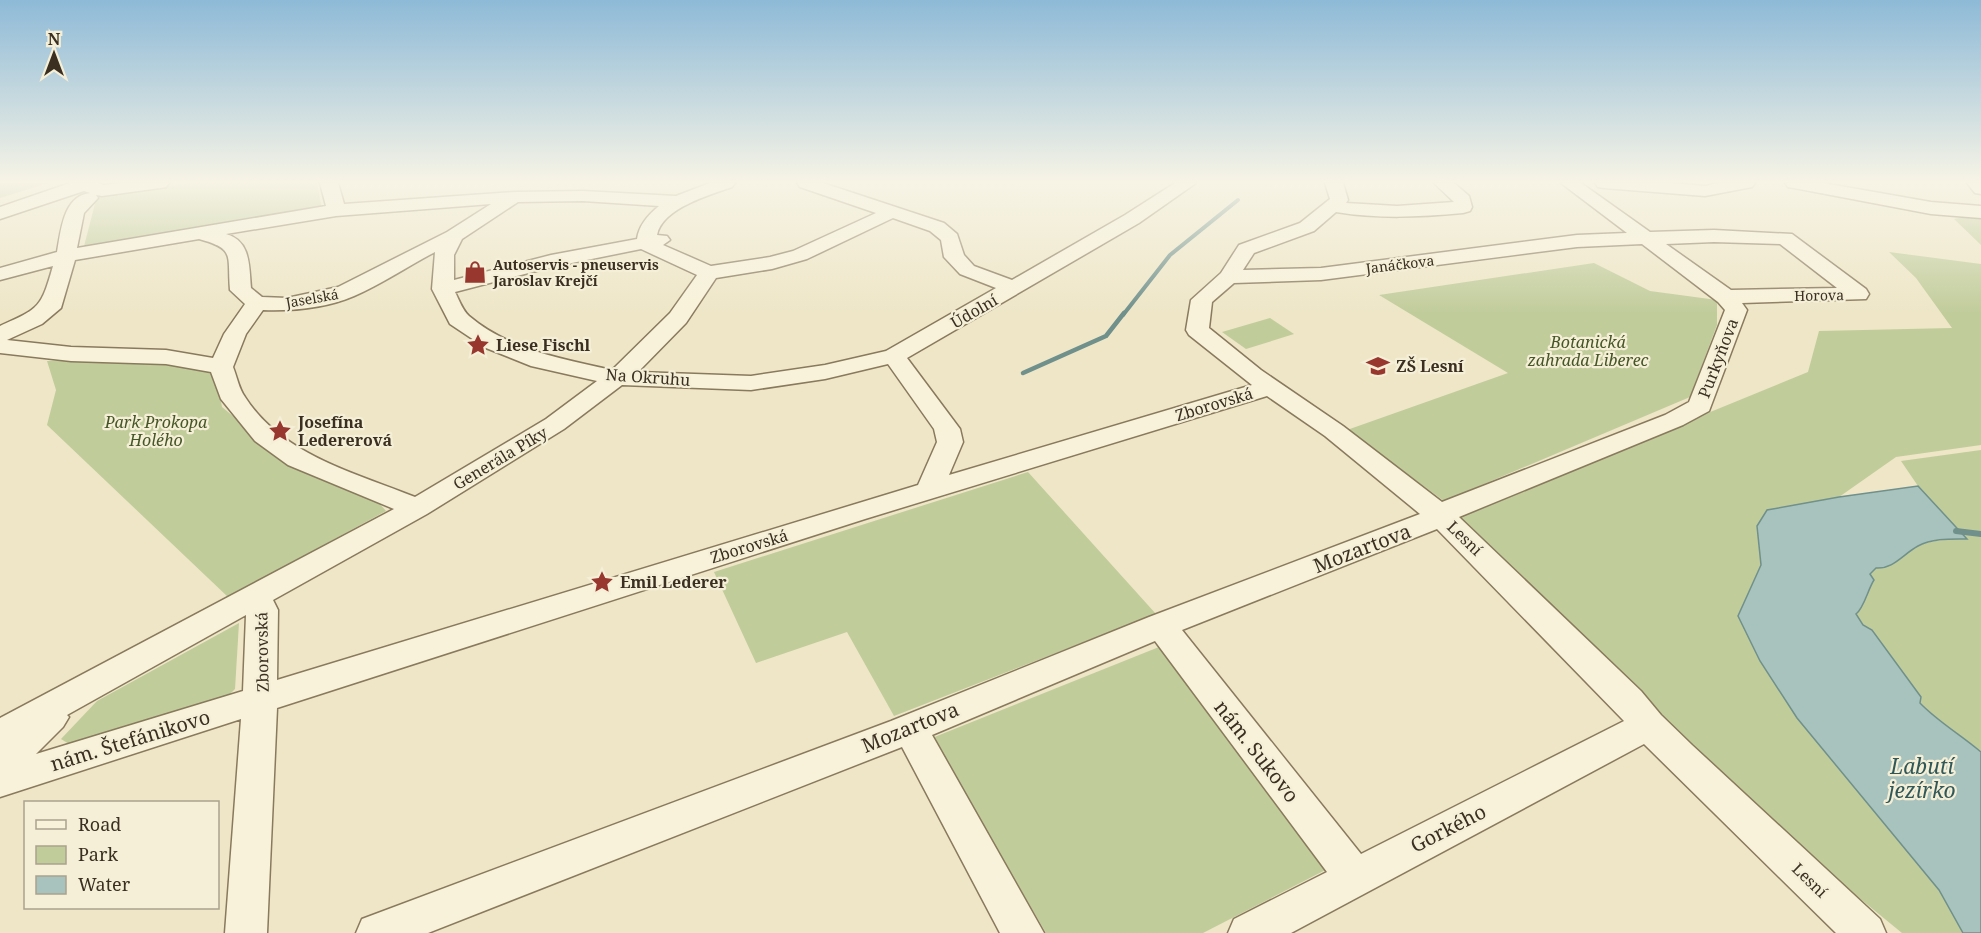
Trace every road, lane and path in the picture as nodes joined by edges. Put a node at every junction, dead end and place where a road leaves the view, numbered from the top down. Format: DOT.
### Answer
graph roads {
  1 [pos="72,227"];
  2 [pos="239,227"];
  3 [pos="469,227"];
  4 [pos="655,227"];
  5 [pos="861,227"];
  6 [pos="935,227"];
  7 [pos="1119,227"];
  8 [pos="1308,227"];
  9 [pos="1628,227"];
  10 [pos="201,233"];
  11 [pos="454,236"];
  12 [pos="652,236"];
  13 [pos="1642,237"];
  14 [pos="66,256"];
  15 [pos="713,272"];
  16 [pos="0,274"];
  17 [pos="1229,277"];
  18 [pos="1015,288"];
  19 [pos="443,289"];
  20 [pos="1726,297"];
  21 [pos="257,303"];
  22 [pos="0,335"];
  23 [pos="0,345"];
  24 [pos="894,356"];
  25 [pos="221,367"];
  26 [pos="617,378"];
  27 [pos="1271,387"];
  28 [pos="929,491"];
  29 [pos="417,508"];
  30 [pos="1441,516"];
  31 [pos="255,595"];
  32 [pos="1160,626"];
  33 [pos="73,696"];
  34 [pos="260,699"];
  35 [pos="1648,725"];
  36 [pos="911,727"];
  37 [pos="0,735"];
  38 [pos="0,767"];
  39 [pos="0,781"];
  40 [pos="1354,876"];
  41 [pos="246,933"];
  42 [pos="377,933"];
  43 [pos="1023,933"];
  44 [pos="1249,933"];
  45 [pos="1865,933"];
  1 -- 14 [label="street"];
  2 -- 10 [label="street"];
  3 -- 11 [label="street"];
  4 -- 12 [label="street"];
  5 -- 15 [label="street"];
  6 -- 18 [label="street"];
  7 -- 18 [label="street, Údolní"];
  8 -- 17 [label="street, Lesní"];
  9 -- 13 [label="street, Purkyňova"];
  10 -- 14 [label="street"];
  10 -- 21 [label="street"];
  11 -- 19 [label="street, Na Okruhu"];
  11 -- 21 [label="street, Jaselská"];
  12 -- 15 [label="street"];
  12 -- 19 [label="street"];
  13 -- 17 [label="street, Janáčkova"];
  13 -- 20 [label="street, Purkyňova"];
  13 -- 20 [label="street, Horova"];
  14 -- 16 [label="street"];
  14 -- 22 [label="street"];
  15 -- 26 [label="street, Generála Píky"];
  17 -- 27 [label="street, Lesní"];
  18 -- 24 [label="street, Údolní"];
  19 -- 26 [label="street, Na Okruhu"];
  20 -- 30 [label="street, Purkyňova"];
  21 -- 25 [label="street"];
  23 -- 25 [label="street"];
  24 -- 26 [label="street, Na Okruhu"];
  24 -- 28 [label="street"];
  25 -- 29 [label="street"];
  26 -- 29 [label="street, Generála Píky"];
  27 -- 28 [label="street, Zborovská"];
  27 -- 30 [label="street, Lesní"];
  28 -- 34 [label="street, Zborovská"];
  29 -- 31 [label="street, Generála Píky"];
  30 -- 32 [label="street, Mozartova"];
  30 -- 35 [label="street, Lesní"];
  31 -- 33 [label="street, nám. Štefánikovo"];
  31 -- 34 [label="street, Zborovská"];
  32 -- 36 [label="street, Mozartova"];
  32 -- 40 [label="street, nám. Sukovo"];
  33 -- 37 [label="street, nám. Štefánikovo"];
  33 -- 38 [label="street, nám. Štefánikovo"];
  34 -- 39 [label="street, nám. Štefánikovo"];
  34 -- 41 [label="street"];
  35 -- 40 [label="street, Gorkého"];
  35 -- 45 [label="street, Lesní"];
  36 -- 42 [label="street, Mozartova"];
  36 -- 43 [label="street"];
  40 -- 44 [label="street, Gorkého"];
}
